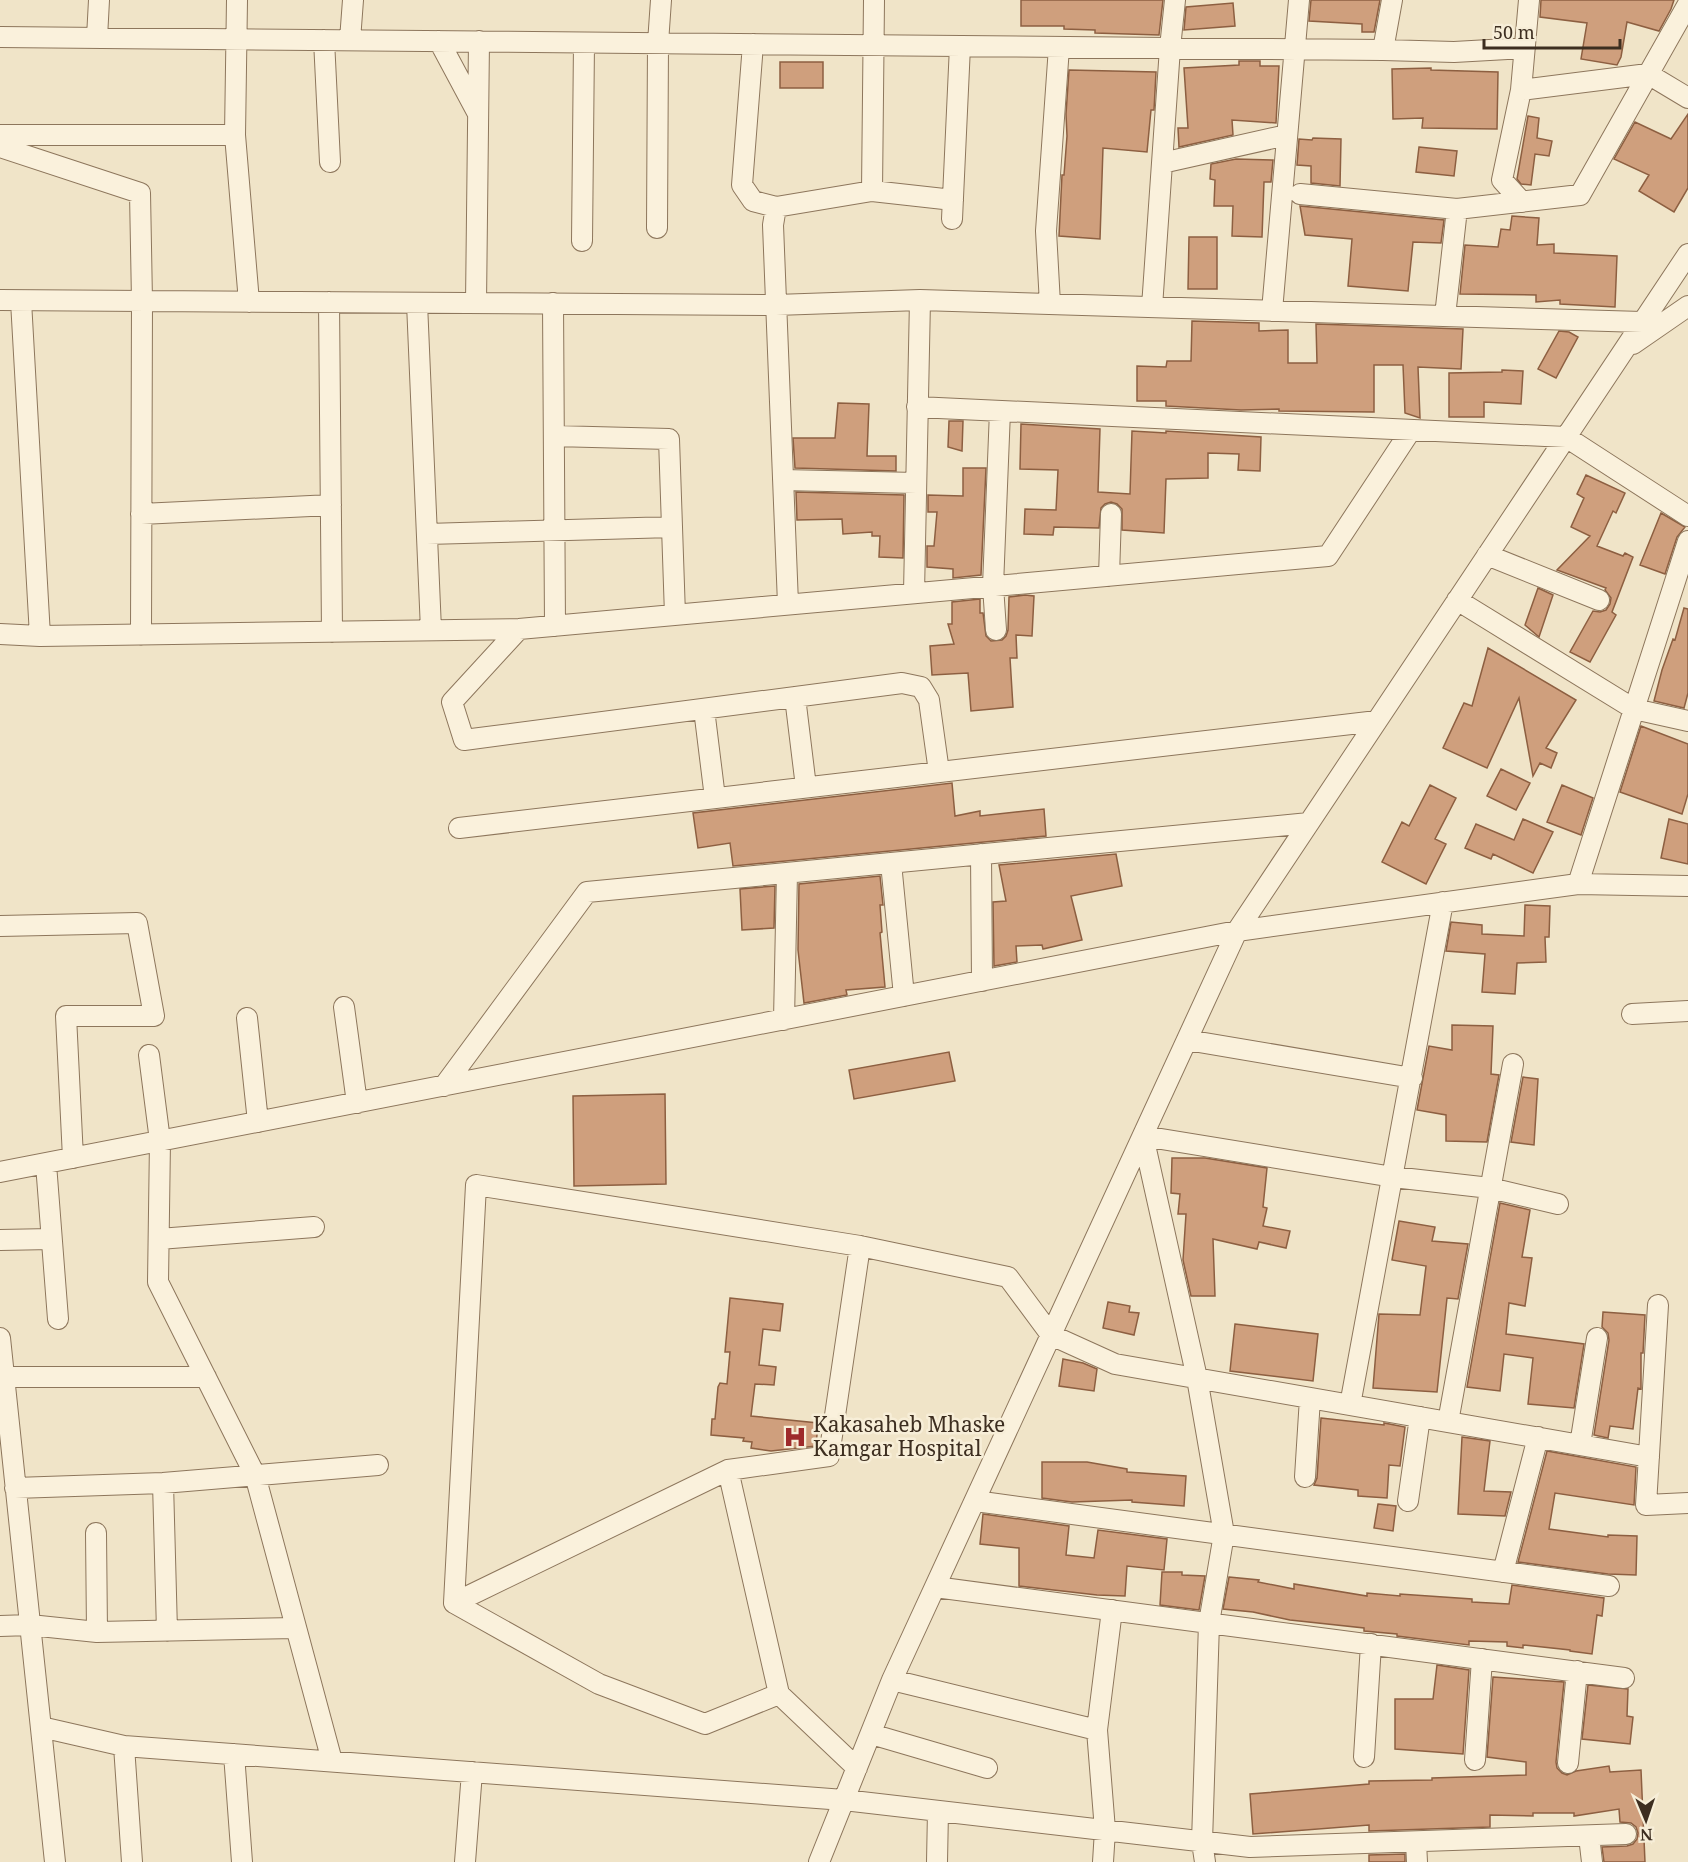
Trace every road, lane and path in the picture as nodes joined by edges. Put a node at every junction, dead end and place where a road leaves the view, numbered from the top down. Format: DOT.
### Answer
graph roads {
  1 [pos="99,0"];
  2 [pos="237,0"];
  3 [pos="353,0"];
  4 [pos="661,0"];
  5 [pos="874,0"];
  6 [pos="1175,0"];
  7 [pos="1299,0"];
  8 [pos="1392,0"];
  9 [pos="1529,0"];
  10 [pos="1688,4"];
  11 [pos="0,37"];
  12 [pos="97,38"];
  13 [pos="235,39"];
  14 [pos="324,40"];
  15 [pos="350,40"];
  16 [pos="439,41"];
  17 [pos="479,41"];
  18 [pos="584,43"];
  19 [pos="658,43"];
  20 [pos="753,44"];
  21 [pos="873,45"];
  22 [pos="960,46"];
  23 [pos="1059,47"];
  24 [pos="1170,48"];
  25 [pos="1525,48"];
  26 [pos="1294,49"];
  27 [pos="1383,50"];
  28 [pos="1648,74"];
  29 [pos="1521,90"];
  30 [pos="1688,98"];
  31 [pos="478,114"];
  32 [pos="0,135"];
  33 [pos="235,135"];
  34 [pos="1287,135"];
  35 [pos="0,147"];
  36 [pos="330,162"];
  37 [pos="1162,163"];
  38 [pos="872,191"];
  39 [pos="1300,194"];
  40 [pos="1513,203"];
  41 [pos="776,207"];
  42 [pos="1457,209"];
  43 [pos="657,228"];
  44 [pos="582,241"];
  45 [pos="1688,254"];
  46 [pos="0,300"];
  47 [pos="21,300"];
  48 [pos="920,300"];
  49 [pos="142,301"];
  50 [pos="249,302"];
  51 [pos="329,302"];
  52 [pos="417,303"];
  53 [pos="476,303"];
  54 [pos="553,303"];
  55 [pos="1050,304"];
  56 [pos="776,305"];
  57 [pos="1688,306"];
  58 [pos="1152,307"];
  59 [pos="1272,311"];
  60 [pos="1445,316"];
  61 [pos="1642,322"];
  62 [pos="1624,350"];
  63 [pos="918,407"];
  64 [pos="1000,411"];
  65 [pos="1411,430"];
  66 [pos="554,436"];
  67 [pos="1566,437"];
  68 [pos="783,480"];
  69 [pos="916,483"];
  70 [pos="331,505"];
  71 [pos="141,514"];
  72 [pos="1111,514"];
  73 [pos="1688,516"];
  74 [pos="672,527"];
  75 [pos="554,531"];
  76 [pos="427,534"];
  77 [pos="1688,542"];
  78 [pos="1487,555"];
  79 [pos="1109,576"];
  80 [pos="993,586"];
  81 [pos="914,593"];
  82 [pos="1457,600"];
  83 [pos="1599,600"];
  84 [pos="788,604"];
  85 [pos="669,609"];
  86 [pos="555,626"];
  87 [pos="519,629"];
  88 [pos="432,630"];
  89 [pos="996,630"];
  90 [pos="332,632"];
  91 [pos="0,634"];
  92 [pos="141,635"];
  93 [pos="40,636"];
  94 [pos="795,697"];
  95 [pos="704,709"];
  96 [pos="1634,709"];
  97 [pos="1377,721"];
  98 [pos="1688,721"];
  99 [pos="939,772"];
  100 [pos="806,788"];
  101 [pos="715,798"];
  102 [pos="1309,823"];
  103 [pos="459,828"];
  104 [pos="981,854"];
  105 [pos="891,863"];
  106 [pos="786,873"];
  107 [pos="1578,884"];
  108 [pos="1688,886"];
  109 [pos="1443,902"];
  110 [pos="0,926"];
  111 [pos="1237,931"];
  112 [pos="982,981"];
  113 [pos="904,996"];
  114 [pos="344,1007"];
  115 [pos="1688,1011"];
  116 [pos="1632,1014"];
  117 [pos="246,1018"];
  118 [pos="784,1020"];
  119 [pos="1187,1040"];
  120 [pos="149,1055"];
  121 [pos="1513,1064"];
  122 [pos="1412,1078"];
  123 [pos="444,1086"];
  124 [pos="357,1103"];
  125 [pos="258,1122"];
  126 [pos="1143,1136"];
  127 [pos="159,1141"];
  128 [pos="73,1158"];
  129 [pos="46,1164"];
  130 [pos="0,1172"];
  131 [pos="1393,1177"];
  132 [pos="1490,1188"];
  133 [pos="1558,1204"];
  134 [pos="314,1227"];
  135 [pos="51,1239"];
  136 [pos="159,1239"];
  137 [pos="0,1240"];
  138 [pos="860,1246"];
  139 [pos="1658,1305"];
  140 [pos="58,1319"];
  141 [pos="1051,1335"];
  142 [pos="0,1338"];
  143 [pos="1597,1338"];
  144 [pos="4,1377"];
  145 [pos="206,1377"];
  146 [pos="1197,1378"];
  147 [pos="1310,1398"];
  148 [pos="1350,1405"];
  149 [pos="1420,1417"];
  150 [pos="1448,1422"];
  151 [pos="1538,1437"];
  152 [pos="1580,1445"];
  153 [pos="1649,1457"];
  154 [pos="378,1465"];
  155 [pos="728,1470"];
  156 [pos="255,1475"];
  157 [pos="1305,1477"];
  158 [pos="163,1483"];
  159 [pos="15,1488"];
  160 [pos="975,1501"];
  161 [pos="1408,1501"];
  162 [pos="1688,1503"];
  163 [pos="96,1533"];
  164 [pos="1224,1534"];
  165 [pos="1503,1572"];
  166 [pos="1609,1586"];
  167 [pos="935,1587"];
  168 [pos="454,1603"];
  169 [pos="1112,1610"];
  170 [pos="1209,1623"];
  171 [pos="30,1625"];
  172 [pos="0,1626"];
  173 [pos="296,1628"];
  174 [pos="167,1631"];
  175 [pos="97,1632"];
  176 [pos="1371,1644"];
  177 [pos="1482,1659"];
  178 [pos="1577,1671"];
  179 [pos="1624,1678"];
  180 [pos="892,1680"];
  181 [pos="779,1694"];
  182 [pos="40,1727"];
  183 [pos="1097,1730"];
  184 [pos="871,1734"];
  185 [pos="124,1746"];
  186 [pos="234,1754"];
  187 [pos="1364,1757"];
  188 [pos="1476,1760"];
  189 [pos="332,1761"];
  190 [pos="1568,1763"];
  191 [pos="987,1767"];
  192 [pos="857,1768"];
  193 [pos="472,1772"];
  194 [pos="844,1800"];
  195 [pos="938,1811"];
  196 [pos="1105,1830"];
  197 [pos="1626,1834"];
  198 [pos="1589,1836"];
  199 [pos="1202,1842"];
  200 [pos="1416,1842"];
  201 [pos="1315,1854"];
  202 [pos="55,1862"];
  203 [pos="132,1862"];
  204 [pos="242,1862"];
  205 [pos="465,1862"];
  206 [pos="819,1862"];
  207 [pos="937,1862"];
  208 [pos="1103,1862"];
  209 [pos="1205,1862"];
  210 [pos="1417,1862"];
  211 [pos="1592,1862"];
  1 -- 12 [label="street"];
  2 -- 13 [label="street"];
  3 -- 15 [label="street"];
  4 -- 19 [label="street"];
  5 -- 21 [label="street"];
  6 -- 24 [label="street"];
  7 -- 26 [label="street"];
  8 -- 27 [label="street"];
  9 -- 25 [label="street"];
  10 -- 28 [label="street"];
  11 -- 12 [label="street"];
  12 -- 13 [label="street"];
  13 -- 14 [label="street"];
  13 -- 33 [label="street"];
  14 -- 15 [label="street"];
  14 -- 36 [label="street"];
  15 -- 16 [label="street"];
  16 -- 17 [label="street"];
  16 -- 31 [label="street"];
  17 -- 18 [label="street"];
  17 -- 31 [label="street"];
  18 -- 19 [label="street"];
  18 -- 44 [label="street"];
  19 -- 20 [label="street"];
  19 -- 43 [label="street"];
  20 -- 21 [label="street"];
  20 -- 41 [label="street"];
  21 -- 22 [label="street"];
  21 -- 38 [label="street"];
  22 -- 23 [label="street"];
  22 -- 38 [label="street"];
  23 -- 24 [label="street"];
  23 -- 55 [label="street"];
  24 -- 26 [label="street"];
  24 -- 37 [label="street"];
  25 -- 27 [label="street"];
  25 -- 29 [label="street"];
  26 -- 27 [label="street"];
  26 -- 34 [label="street"];
  28 -- 29 [label="street"];
  28 -- 30 [label="street"];
  28 -- 40 [label="street"];
  29 -- 40 [label="street"];
  31 -- 53 [label="street"];
  32 -- 33 [label="street"];
  33 -- 50 [label="street"];
  34 -- 37 [label="street"];
  34 -- 59 [label="street"];
  35 -- 49 [label="street"];
  37 -- 58 [label="street"];
  38 -- 41 [label="street"];
  39 -- 42 [label="street"];
  40 -- 42 [label="street"];
  41 -- 56 [label="street"];
  42 -- 60 [label="street"];
  45 -- 61 [label="street"];
  46 -- 47 [label="street"];
  47 -- 49 [label="street"];
  47 -- 93 [label="street"];
  48 -- 55 [label="street"];
  48 -- 56 [label="street"];
  48 -- 63 [label="street"];
  49 -- 50 [label="street"];
  49 -- 71 [label="street"];
  50 -- 51 [label="street"];
  51 -- 52 [label="street"];
  51 -- 70 [label="street"];
  52 -- 53 [label="street"];
  52 -- 76 [label="street"];
  53 -- 54 [label="street"];
  54 -- 56 [label="street"];
  54 -- 66 [label="street"];
  55 -- 58 [label="street"];
  56 -- 68 [label="street"];
  57 -- 62 [label="street"];
  58 -- 59 [label="street"];
  59 -- 60 [label="street"];
  60 -- 61 [label="street"];
  61 -- 62 [label="street"];
  62 -- 67 [label="street"];
  63 -- 64 [label="street"];
  63 -- 69 [label="street"];
  64 -- 65 [label="street"];
  64 -- 80 [label="street"];
  65 -- 67 [label="street"];
  65 -- 79 [label="street"];
  66 -- 74 [label="street"];
  66 -- 75 [label="street"];
  67 -- 73 [label="street"];
  67 -- 78 [label="street"];
  68 -- 69 [label="street"];
  68 -- 84 [label="street"];
  69 -- 81 [label="street"];
  70 -- 71 [label="street"];
  70 -- 90 [label="street"];
  71 -- 92 [label="street"];
  72 -- 79 [label="street"];
  74 -- 75 [label="street"];
  74 -- 85 [label="street"];
  75 -- 76 [label="street"];
  75 -- 86 [label="street"];
  76 -- 88 [label="street"];
  77 -- 96 [label="street"];
  78 -- 82 [label="street"];
  78 -- 83 [label="street"];
  79 -- 80 [label="street"];
  80 -- 81 [label="street"];
  80 -- 89 [label="street"];
  81 -- 84 [label="street"];
  82 -- 96 [label="street"];
  82 -- 97 [label="street"];
  84 -- 85 [label="street"];
  85 -- 86 [label="street"];
  86 -- 87 [label="street"];
  87 -- 88 [label="street"];
  87 -- 95 [label="street"];
  88 -- 90 [label="street"];
  90 -- 92 [label="street"];
  91 -- 93 [label="street"];
  92 -- 93 [label="street"];
  94 -- 95 [label="street"];
  94 -- 99 [label="street"];
  94 -- 100 [label="street"];
  95 -- 101 [label="street"];
  96 -- 98 [label="street"];
  96 -- 107 [label="street"];
  97 -- 99 [label="street"];
  97 -- 102 [label="street"];
  99 -- 100 [label="street"];
  100 -- 101 [label="street"];
  101 -- 103 [label="street"];
  102 -- 104 [label="street"];
  102 -- 111 [label="street"];
  104 -- 105 [label="street"];
  104 -- 112 [label="street"];
  105 -- 106 [label="street"];
  105 -- 113 [label="street"];
  106 -- 118 [label="street"];
  106 -- 123 [label="street"];
  107 -- 108 [label="street"];
  107 -- 109 [label="street"];
  109 -- 111 [label="street"];
  109 -- 122 [label="street"];
  110 -- 128 [label="street"];
  111 -- 112 [label="street"];
  111 -- 119 [label="street"];
  112 -- 113 [label="street"];
  113 -- 118 [label="street"];
  114 -- 124 [label="street"];
  115 -- 116 [label="street"];
  117 -- 125 [label="street"];
  118 -- 123 [label="street"];
  119 -- 122 [label="street"];
  119 -- 126 [label="street"];
  120 -- 127 [label="street"];
  121 -- 132 [label="street"];
  122 -- 131 [label="street"];
  123 -- 124 [label="street"];
  124 -- 125 [label="street"];
  125 -- 127 [label="street"];
  126 -- 131 [label="street"];
  126 -- 141 [label="street"];
  126 -- 146 [label="street"];
  127 -- 128 [label="street"];
  127 -- 136 [label="street"];
  128 -- 129 [label="street"];
  129 -- 130 [label="street"];
  129 -- 135 [label="street"];
  131 -- 132 [label="street"];
  131 -- 148 [label="street"];
  132 -- 133 [label="street"];
  132 -- 150 [label="street"];
  134 -- 136 [label="street"];
  135 -- 137 [label="street"];
  135 -- 140 [label="street"];
  136 -- 145 [label="street"];
  138 -- 141 [label="street"];
  138 -- 155 [label="street"];
  138 -- 168 [label="street"];
  139 -- 153 [label="street"];
  141 -- 146 [label="street"];
  141 -- 160 [label="street"];
  142 -- 144 [label="street"];
  143 -- 152 [label="street"];
  144 -- 145 [label="street"];
  144 -- 159 [label="street"];
  145 -- 156 [label="street"];
  146 -- 147 [label="street"];
  146 -- 164 [label="street"];
  147 -- 148 [label="street"];
  147 -- 157 [label="street"];
  148 -- 149 [label="street"];
  149 -- 150 [label="street"];
  149 -- 161 [label="street"];
  150 -- 151 [label="street"];
  151 -- 152 [label="street"];
  151 -- 165 [label="street"];
  152 -- 153 [label="street"];
  153 -- 162 [label="street"];
  154 -- 156 [label="street"];
  155 -- 168 [label="street"];
  155 -- 181 [label="street"];
  156 -- 158 [label="street"];
  156 -- 173 [label="street"];
  158 -- 159 [label="street"];
  158 -- 174 [label="street"];
  159 -- 171 [label="street"];
  160 -- 164 [label="street"];
  160 -- 167 [label="street"];
  163 -- 175 [label="street"];
  164 -- 165 [label="street"];
  164 -- 170 [label="street"];
  165 -- 166 [label="street"];
  167 -- 169 [label="street"];
  167 -- 180 [label="street"];
  168 -- 181 [label="street"];
  169 -- 170 [label="street"];
  169 -- 183 [label="street"];
  170 -- 176 [label="street"];
  170 -- 199 [label="street"];
  171 -- 172 [label="street"];
  171 -- 175 [label="street"];
  171 -- 182 [label="street"];
  173 -- 174 [label="street"];
  173 -- 189 [label="street"];
  174 -- 175 [label="street"];
  176 -- 177 [label="street"];
  176 -- 187 [label="street"];
  177 -- 178 [label="street"];
  177 -- 188 [label="street"];
  178 -- 179 [label="street"];
  178 -- 190 [label="street"];
  180 -- 183 [label="street"];
  180 -- 184 [label="street"];
  181 -- 192 [label="street"];
  182 -- 185 [label="street"];
  182 -- 202 [label="street"];
  183 -- 196 [label="street"];
  184 -- 191 [label="street"];
  184 -- 192 [label="street"];
  185 -- 186 [label="street"];
  185 -- 203 [label="street"];
  186 -- 189 [label="street"];
  186 -- 204 [label="street"];
  189 -- 193 [label="street"];
  192 -- 194 [label="street"];
  193 -- 194 [label="street"];
  193 -- 205 [label="street"];
  194 -- 195 [label="street"];
  194 -- 206 [label="street"];
  195 -- 196 [label="street"];
  195 -- 207 [label="street"];
  196 -- 199 [label="street"];
  196 -- 208 [label="street"];
  197 -- 198 [label="street"];
  198 -- 200 [label="street"];
  198 -- 211 [label="street"];
  199 -- 201 [label="street"];
  199 -- 209 [label="street"];
  200 -- 201 [label="street"];
  200 -- 210 [label="street"];
}
